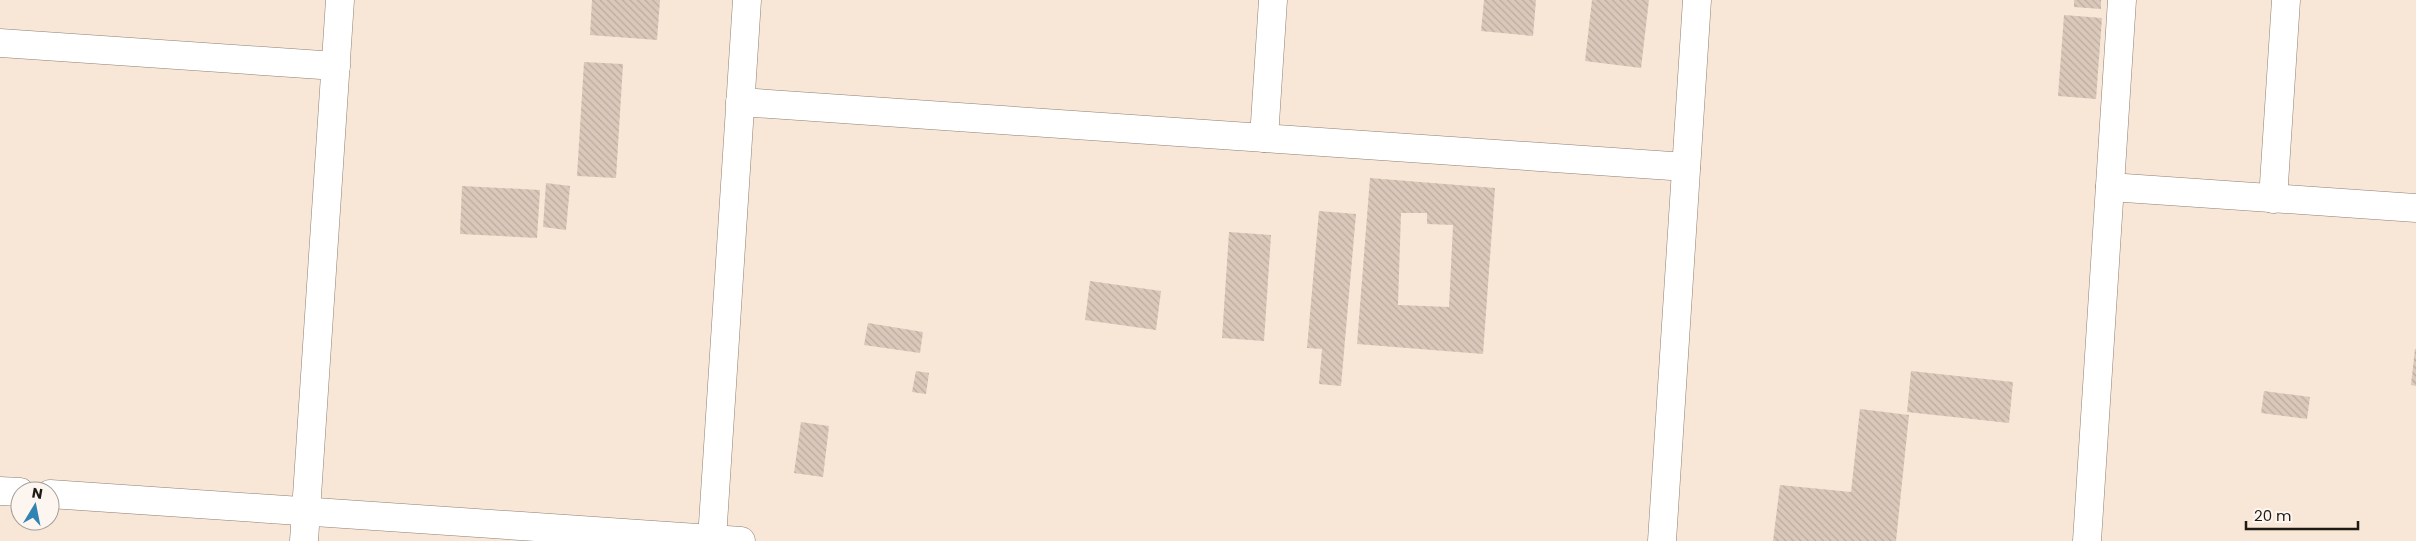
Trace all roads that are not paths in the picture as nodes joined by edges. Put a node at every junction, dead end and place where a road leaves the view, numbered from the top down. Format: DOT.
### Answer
graph roads {
  1 [pos="340,0"];
  2 [pos="747,0"];
  3 [pos="1273,0"];
  4 [pos="1697,0"];
  5 [pos="2122,0"];
  6 [pos="2286,0"];
  7 [pos="0,43"];
  8 [pos="336,66"];
  9 [pos="740,102"];
  10 [pos="1264,138"];
  11 [pos="1686,167"];
  12 [pos="2110,187"];
  13 [pos="2273,198"];
  14 [pos="2416,208"];
  15 [pos="60,495"];
  16 [pos="306,512"];
  17 [pos="712,539"];
  18 [pos="304,541"];
  19 [pos="741,541"];
  20 [pos="1662,541"];
  21 [pos="2087,541"];
  1 -- 8 [label="street"];
  2 -- 9 [label="street"];
  3 -- 10 [label="street"];
  4 -- 11 [label="street"];
  5 -- 12 [label="street"];
  6 -- 13 [label="street"];
  7 -- 8 [label="street"];
  8 -- 16 [label="street"];
  9 -- 10 [label="street"];
  9 -- 17 [label="street"];
  10 -- 11 [label="street"];
  11 -- 20 [label="street"];
  12 -- 13 [label="street"];
  12 -- 21 [label="street"];
  13 -- 14 [label="street"];
  15 -- 16 [label="street"];
  16 -- 17 [label="street"];
  16 -- 18 [label="street"];
  17 -- 19 [label="street"];
}
